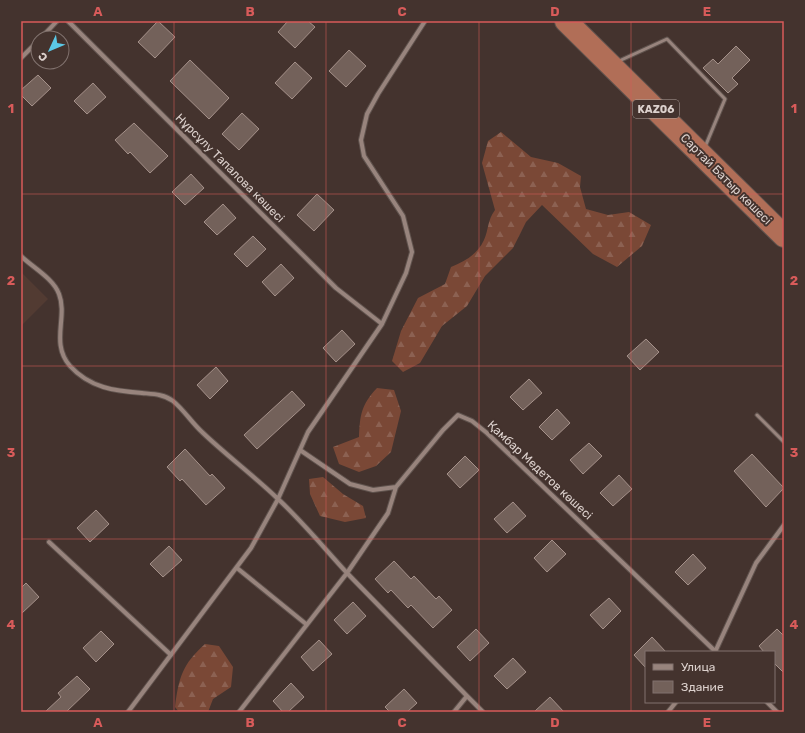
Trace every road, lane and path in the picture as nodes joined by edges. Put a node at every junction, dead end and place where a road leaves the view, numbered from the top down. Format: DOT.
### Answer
graph roads {
  1 [pos="57,21"];
  2 [pos="68,21"];
  3 [pos="425,21"];
  4 [pos="566,21"];
  5 [pos="48,30"];
  6 [pos="30,49"];
  7 [pos="21,58"];
  8 [pos="611,65"];
  9 [pos="702,154"];
  10 [pos="779,229"];
  11 [pos="21,256"];
  12 [pos="382,324"];
  13 [pos="757,415"];
  14 [pos="784,442"];
  15 [pos="300,450"];
  16 [pos="396,487"];
  17 [pos="278,498"];
  18 [pos="784,525"];
  19 [pos="49,542"];
  20 [pos="237,568"];
  21 [pos="347,574"];
  22 [pos="306,624"];
  23 [pos="714,651"];
  24 [pos="715,651"];
  25 [pos="171,655"];
  26 [pos="467,696"];
  27 [pos="675,703"];
  28 [pos="768,703"];
  29 [pos="128,712"];
  30 [pos="239,712"];
  31 [pos="454,712"];
  32 [pos="483,712"];
  33 [pos="668,712"];
  34 [pos="777,712"];
  1 -- 5 [label="street"];
  2 -- 12 [label="street, Нұрсұлу Тапалова көшесі"];
  3 -- 12 [label="street"];
  4 -- 8 [label="highway, Сартай Батыр көшесі / KАZ06"];
  6 -- 7 [label="street"];
  8 -- 9 [label="highway, Сартай Батыр көшесі / KАZ06"];
  8 -- 9 [label="lane"];
  9 -- 10 [label="highway, Сартай Батыр көшесі / KАZ06"];
  11 -- 17 [label="street"];
  12 -- 15 [label="street"];
  13 -- 14 [label="lane"];
  15 -- 16 [label="street"];
  15 -- 17 [label="street"];
  16 -- 21 [label="street"];
  16 -- 23 [label="street, Қамбар Медетов көшесі"];
  17 -- 20 [label="street"];
  17 -- 21 [label="street"];
  18 -- 24 [label="street"];
  19 -- 25 [label="street"];
  20 -- 22 [label="street"];
  20 -- 25 [label="street"];
  21 -- 22 [label="street"];
  21 -- 26 [label="street"];
  22 -- 30 [label="street"];
  25 -- 29 [label="street"];
  26 -- 31 [label="street"];
  26 -- 32 [label="street"];
  27 -- 33 [label="street"];
  28 -- 34 [label="street"];
}
